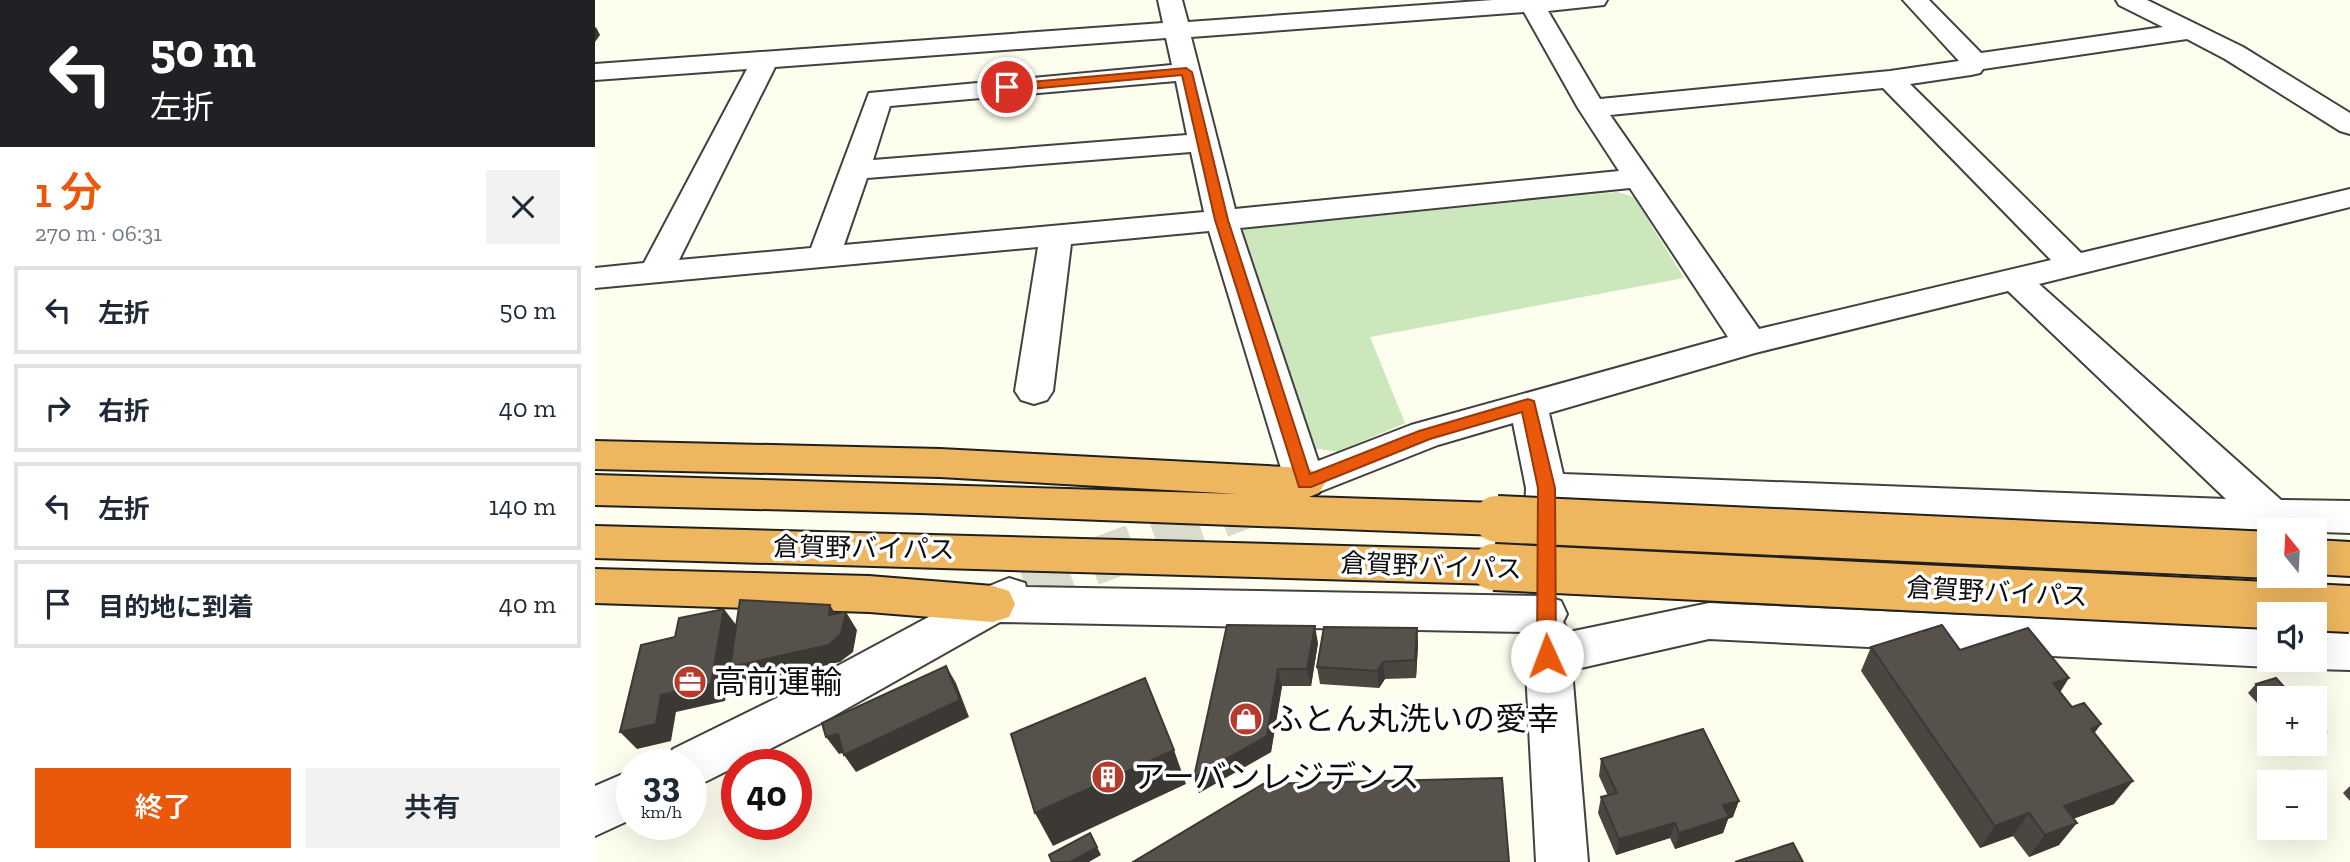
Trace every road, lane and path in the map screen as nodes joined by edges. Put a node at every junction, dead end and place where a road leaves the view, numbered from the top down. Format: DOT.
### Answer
graph roads {
  1 [pos="1595,0"];
  2 [pos="1915,0"];
  3 [pos="2128,0"];
  4 [pos="1530,2"];
  5 [pos="1173,15"];
  6 [pos="2191,31"];
  7 [pos="765,60"];
  8 [pos="1975,62"];
  9 [pos="595,72"];
  10 [pos="1186,72"];
  11 [pos="1890,79"];
  12 [pos="1592,108"];
  13 [pos="2350,125"];
  14 [pos="1203,142"];
  15 [pos="854,170"];
  16 [pos="1638,178"];
  17 [pos="2350,198"];
  18 [pos="1221,220"];
  19 [pos="1056,236"];
  20 [pos="824,257"];
  21 [pos="2075,265"];
  22 [pos="656,272"];
  23 [pos="595,278"];
  24 [pos="2014,279"];
  25 [pos="1750,343"];
  26 [pos="1034,391"];
  27 [pos="1528,405"];
  28 [pos="595,455"];
  29 [pos="1290,488"];
  30 [pos="1546,488"];
  31 [pos="595,490"];
  32 [pos="2350,517"];
  33 [pos="2327,522"];
  34 [pos="2257,523"];
  35 [pos="2257,535"];
  36 [pos="2257,536"];
  37 [pos="595,542"];
  38 [pos="2327,558"];
  39 [pos="2350,559"];
  40 [pos="595,586"];
  41 [pos="1009,596"];
  42 [pos="2350,609"];
  43 [pos="1546,635"];
  44 [pos="2257,647"];
  45 [pos="2327,650"];
  46 [pos="2350,651"];
  47 [pos="707,756"];
  48 [pos="616,801"];
  49 [pos="595,812"];
  50 [pos="1562,862"];
  1 -- 4 [label="street"];
  2 -- 8 [label="street"];
  3 -- 6 [label="street"];
  4 -- 5 [label="street"];
  4 -- 12 [label="street"];
  5 -- 7 [label="street"];
  5 -- 10 [label="street"];
  6 -- 8 [label="street"];
  6 -- 13 [label="street"];
  7 -- 9 [label="street"];
  7 -- 22 [label="street"];
  8 -- 11 [label="street"];
  10 -- 14 [label="street"];
  10 -- 15 [label="street"];
  11 -- 12 [label="street"];
  11 -- 21 [label="street"];
  12 -- 16 [label="street"];
  14 -- 15 [label="street"];
  14 -- 18 [label="street"];
  15 -- 20 [label="street"];
  16 -- 18 [label="street"];
  16 -- 25 [label="street"];
  17 -- 21 [label="street"];
  18 -- 19 [label="street"];
  18 -- 29 [label="street"];
  19 -- 20 [label="street"];
  19 -- 26 [label="street"];
  20 -- 22 [label="street"];
  21 -- 24 [label="street"];
  22 -- 23 [label="street"];
  24 -- 25 [label="street"];
  24 -- 34 [label="street"];
  25 -- 27 [label="street"];
  27 -- 29 [label="street"];
  27 -- 30 [label="street"];
  28 -- 29 [label="highway"];
  30 -- 35 [label="street"];
  30 -- 43 [label="street"];
  31 -- 36 [label="highway, 倉賀野バイパス, bridge"];
  32 -- 33 [label="street"];
  37 -- 42 [label="highway, 倉賀野バイパス, bridge"];
  38 -- 39 [label="highway"];
  40 -- 41 [label="highway"];
  41 -- 43 [label="street"];
  41 -- 47 [label="street"];
  43 -- 44 [label="street"];
  43 -- 50 [label="street"];
  45 -- 46 [label="street"];
  48 -- 49 [label="street"];
}
